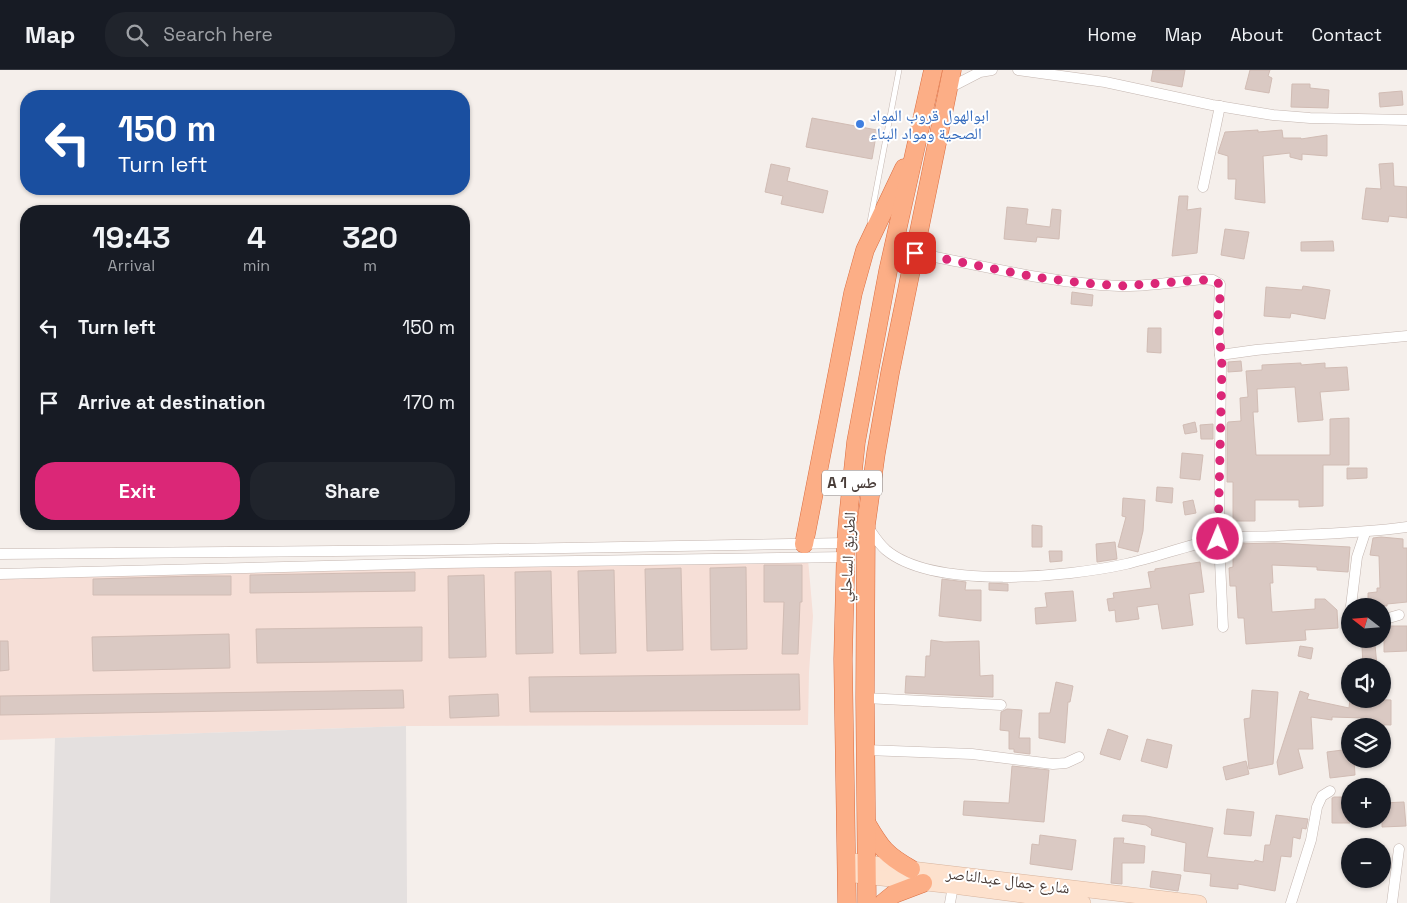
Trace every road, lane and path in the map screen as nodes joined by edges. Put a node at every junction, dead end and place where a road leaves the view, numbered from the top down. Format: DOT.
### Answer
graph roads {
  1 [pos="899,70"];
  2 [pos="933,70"];
  3 [pos="992,70"];
  4 [pos="1018,70"];
  5 [pos="952,75"];
  6 [pos="1220,106"];
  7 [pos="1407,120"];
  8 [pos="919,135"];
  9 [pos="1202,187"];
  10 [pos="865,250"];
  11 [pos="915,253"];
  12 [pos="1407,336"];
  13 [pos="1220,355"];
  14 [pos="866,525"];
  15 [pos="1407,527"];
  16 [pos="1365,533"];
  17 [pos="1218,539"];
  18 [pos="804,544"];
  19 [pos="444,550"];
  20 [pos="846,550"];
  21 [pos="195,552"];
  22 [pos="0,554"];
  23 [pos="444,563"];
  24 [pos="196,568"];
  25 [pos="0,574"];
  26 [pos="1352,598"];
  27 [pos="1399,615"];
  28 [pos="1391,617"];
  29 [pos="1223,627"];
  30 [pos="865,698"];
  31 [pos="1001,705"];
  32 [pos="866,750"];
  33 [pos="1079,757"];
  34 [pos="1330,790"];
  35 [pos="866,822"];
  36 [pos="1399,849"];
  37 [pos="846,867"];
  38 [pos="866,869"];
  39 [pos="911,869"];
  40 [pos="923,882"];
  41 [pos="953,886"];
  42 [pos="847,903"];
  43 [pos="867,903"];
  44 [pos="883,903"];
  45 [pos="950,903"];
  46 [pos="1083,903"];
  47 [pos="1199,903"];
  48 [pos="1291,903"];
  49 [pos="1392,903"];
  1 -- 10 [label="lane"];
  2 -- 8 [label="highway, الطريق الساحلي / A 1 طس"];
  3 -- 5 [label="street"];
  4 -- 6 [label="street"];
  5 -- 11 [label="highway, الطريق الساحلي / A 1 طس"];
  6 -- 7 [label="street"];
  6 -- 9 [label="street"];
  8 -- 10 [label="highway"];
  8 -- 20 [label="highway, الطريق الساحلي / A 1 طس"];
  10 -- 18 [label="highway"];
  11 -- 13 [label="street"];
  11 -- 14 [label="highway, الطريق الساحلي / A 1 طس"];
  12 -- 13 [label="street"];
  13 -- 17 [label="street"];
  14 -- 17 [label="street"];
  14 -- 30 [label="highway, الطريق الساحلي / A 1 طس"];
  15 -- 16 [label="street"];
  16 -- 17 [label="street"];
  16 -- 26 [label="street"];
  17 -- 29 [label="street"];
  18 -- 19 [label="street"];
  18 -- 20 [label="street"];
  19 -- 21 [label="street"];
  19 -- 23 [label="street"];
  20 -- 23 [label="street"];
  20 -- 37 [label="highway, الطريق الساحلي / A 1 طس"];
  21 -- 22 [label="street"];
  21 -- 24 [label="street"];
  23 -- 24 [label="street"];
  24 -- 25 [label="street"];
  27 -- 28 [label="street"];
  30 -- 31 [label="street"];
  30 -- 32 [label="highway, الطريق الساحلي / A 1 طس"];
  32 -- 33 [label="street"];
  32 -- 35 [label="highway, الطريق الساحلي / A 1 طس"];
  34 -- 48 [label="street"];
  35 -- 38 [label="highway, الطريق الساحلي / A 1 طس"];
  35 -- 39 [label="highway"];
  36 -- 49 [label="street"];
  37 -- 38 [label="main road, شارع جمال عبدالناصر"];
  37 -- 42 [label="highway, الطريق الساحلي / A 1 طس"];
  38 -- 39 [label="main road, شارع جمال عبدالناصر"];
  38 -- 40 [label="main road, شارع جمال عبدالناصر"];
  38 -- 43 [label="highway, الطريق الساحلي / A 1 طس"];
  39 -- 47 [label="main road, شارع جمال عبدالناصر"];
  40 -- 41 [label="main road, شارع جمال عبدالناصر"];
  40 -- 44 [label="highway"];
  41 -- 45 [label="street"];
  41 -- 46 [label="main road, شارع جمال عبدالناصر"];
}
